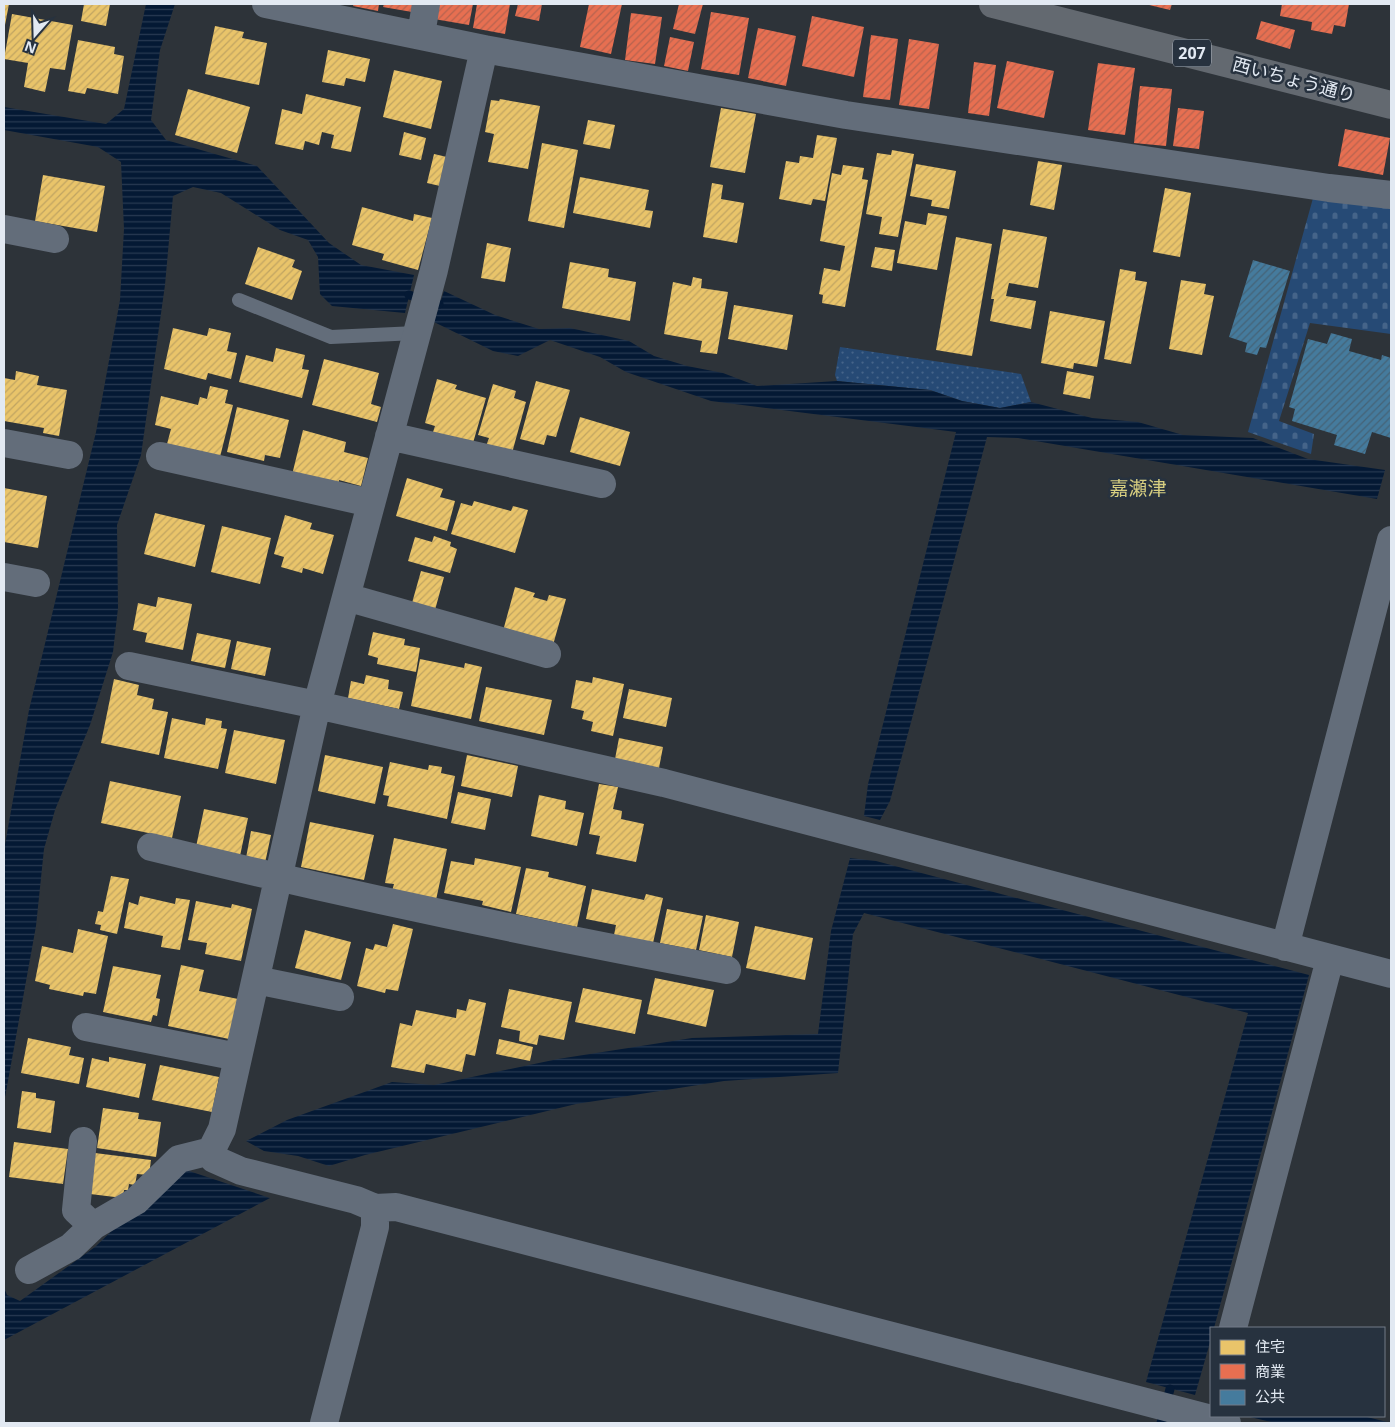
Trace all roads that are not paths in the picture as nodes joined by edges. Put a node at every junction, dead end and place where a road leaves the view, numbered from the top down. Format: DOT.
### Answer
graph roads {
  1 [pos="266,4"];
  2 [pos="426,4"];
  3 [pos="993,4"];
  4 [pos="1062,12"];
  5 [pos="421,36"];
  6 [pos="484,49"];
  7 [pos="1391,105"];
  8 [pos="1391,194"];
  9 [pos="4,229"];
  10 [pos="56,239"];
  11 [pos="238,300"];
  12 [pos="417,330"];
  13 [pos="389,436"];
  14 [pos="4,443"];
  15 [pos="69,454"];
  16 [pos="160,456"];
  17 [pos="602,484"];
  18 [pos="371,504"];
  19 [pos="1389,555"];
  20 [pos="4,577"];
  21 [pos="36,583"];
  22 [pos="346,597"];
  23 [pos="547,654"];
  24 [pos="129,666"];
  25 [pos="317,705"];
  26 [pos="150,847"];
  27 [pos="278,878"];
  28 [pos="1285,947"];
  29 [pos="1330,959"];
  30 [pos="727,970"];
  31 [pos="1391,974"];
  32 [pos="256,980"];
  33 [pos="340,997"];
  34 [pos="86,1026"];
  35 [pos="238,1057"];
  36 [pos="83,1141"];
  37 [pos="211,1151"];
  38 [pos="375,1208"];
  39 [pos="94,1226"];
  40 [pos="29,1270"];
  41 [pos="1233,1327"];
  42 [pos="1214,1419"];
  43 [pos="324,1423"];
  1 -- 5 [label="street"];
  2 -- 5 [label="street"];
  3 -- 4 [label="highway, 西いちょう通り / 207"];
  4 -- 7 [label="highway, 西いちょう通り / 207"];
  5 -- 6 [label="street"];
  6 -- 8 [label="street"];
  6 -- 12 [label="street"];
  9 -- 10 [label="street"];
  11 -- 12 [label="lane"];
  12 -- 13 [label="street"];
  13 -- 17 [label="street"];
  13 -- 18 [label="street"];
  14 -- 15 [label="street"];
  16 -- 18 [label="street"];
  18 -- 22 [label="street"];
  19 -- 28 [label="street"];
  20 -- 21 [label="street"];
  22 -- 23 [label="street"];
  22 -- 25 [label="street"];
  24 -- 25 [label="street"];
  25 -- 27 [label="street"];
  25 -- 28 [label="street"];
  26 -- 27 [label="street"];
  27 -- 30 [label="street"];
  27 -- 32 [label="street"];
  28 -- 29 [label="street"];
  29 -- 31 [label="street"];
  29 -- 41 [label="street"];
  32 -- 33 [label="street"];
  32 -- 35 [label="street"];
  34 -- 35 [label="street"];
  35 -- 37 [label="street"];
  36 -- 39 [label="street"];
  37 -- 38 [label="street"];
  37 -- 39 [label="street"];
  38 -- 42 [label="street"];
  38 -- 43 [label="street"];
  39 -- 40 [label="street"];
}
